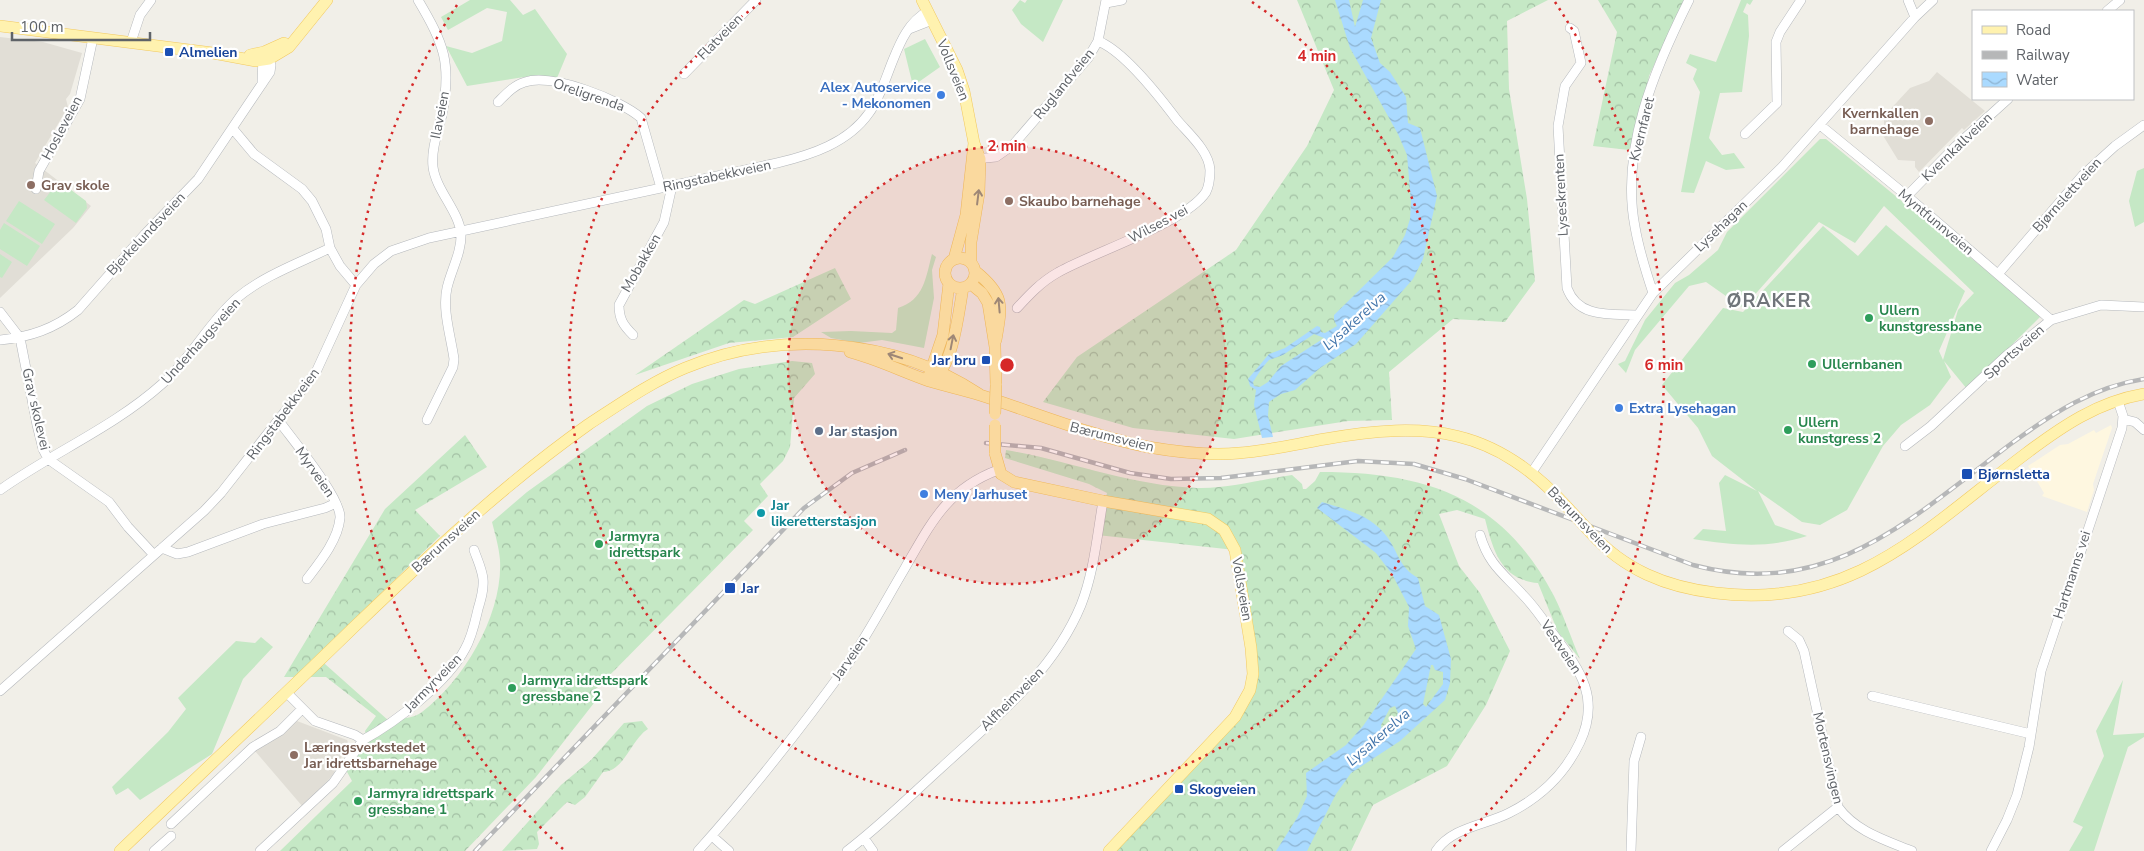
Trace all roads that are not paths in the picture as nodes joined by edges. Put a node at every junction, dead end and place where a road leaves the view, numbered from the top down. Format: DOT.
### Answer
graph roads {
  1 [pos="151,0"];
  2 [pos="327,0"];
  3 [pos="418,0"];
  4 [pos="756,0"];
  5 [pos="922,0"];
  6 [pos="1122,0"];
  7 [pos="1689,0"];
  8 [pos="1801,0"];
  9 [pos="1908,0"];
  10 [pos="1933,0"];
  11 [pos="2120,0"];
  12 [pos="1106,1"];
  13 [pos="2108,10"];
  14 [pos="930,16"];
  15 [pos="1915,17"];
  16 [pos="0,26"];
  17 [pos="1570,28"];
  18 [pos="93,38"];
  19 [pos="1098,41"];
  20 [pos="131,42"];
  21 [pos="265,57"];
  22 [pos="684,74"];
  23 [pos="2007,100"];
  24 [pos="498,102"];
  25 [pos="1820,125"];
  26 [pos="2144,125"];
  27 [pos="233,129"];
  28 [pos="1745,134"];
  29 [pos="975,159"];
  30 [pos="672,186"];
  31 [pos="661,188"];
  32 [pos="36,189"];
  33 [pos="1907,196"];
  34 [pos="461,231"];
  35 [pos="330,248"];
  36 [pos="954,259"];
  37 [pos="973,267"];
  38 [pos="1998,274"];
  39 [pos="949,283"];
  40 [pos="356,285"];
  41 [pos="967,286"];
  42 [pos="1653,293"];
  43 [pos="2144,307"];
  44 [pos="1017,308"];
  45 [pos="0,312"];
  46 [pos="1636,315"];
  47 [pos="2051,320"];
  48 [pos="633,335"];
  49 [pos="20,338"];
  50 [pos="0,340"];
  51 [pos="995,347"];
  52 [pos="933,374"];
  53 [pos="2144,394"];
  54 [pos="2118,401"];
  55 [pos="2123,419"];
  56 [pos="427,420"];
  57 [pos="279,421"];
  58 [pos="2144,430"];
  59 [pos="1905,446"];
  60 [pos="48,459"];
  61 [pos="998,470"];
  62 [pos="1532,472"];
  63 [pos="0,490"];
  64 [pos="1103,501"];
  65 [pos="336,503"];
  66 [pos="1480,535"];
  67 [pos="162,548"];
  68 [pos="474,550"];
  69 [pos="154,555"];
  70 [pos="307,579"];
  71 [pos="1788,631"];
  72 [pos="0,691"];
  73 [pos="286,692"];
  74 [pos="1872,696"];
  75 [pos="302,709"];
  76 [pos="2032,734"];
  77 [pos="1641,737"];
  78 [pos="363,740"];
  79 [pos="1838,807"];
  80 [pos="172,824"];
  81 [pos="171,836"];
  82 [pos="712,836"];
  83 [pos="864,838"];
  84 [pos="120,851"];
  85 [pos="154,851"];
  86 [pos="260,851"];
  87 [pos="698,851"];
  88 [pos="729,851"];
  89 [pos="847,851"];
  90 [pos="872,851"];
  91 [pos="1109,851"];
  92 [pos="1436,851"];
  93 [pos="1631,851"];
  94 [pos="1783,851"];
  95 [pos="1912,851"];
  96 [pos="1990,851"];
  1 -- 20 [label="street"];
  2 -- 21 [label="main road"];
  3 -- 34 [label="street, Ilaveien"];
  4 -- 22 [label="street, Flatveien"];
  5 -- 14 [label="main road, Vollsveien"];
  6 -- 12 [label="street"];
  7 -- 42 [label="street, Kvernfaret"];
  8 -- 28 [label="street"];
  9 -- 15 [label="street"];
  10 -- 15 [label="street, Lysehagan"];
  11 -- 13 [label="street"];
  12 -- 19 [label="street, Ruglandveien"];
  14 -- 29 [label="main road, Vollsveien"];
  14 -- 30 [label="street, Ringstabekkveien"];
  15 -- 25 [label="street, Lysehagan"];
  16 -- 18 [label="main road"];
  17 -- 46 [label="street, Lyseskrenten"];
  18 -- 20 [label="main road"];
  18 -- 32 [label="street, Hosleveien"];
  19 -- 29 [label="street, Ruglandveien"];
  19 -- 44 [label="street, Wilses vei"];
  20 -- 21 [label="main road"];
  21 -- 27 [label="street, Bjerkelundsveien"];
  23 -- 33 [label="street, Kvernkallveien"];
  24 -- 31 [label="street, Oreligrenda"];
  25 -- 33 [label="street, Myntfunnveien"];
  25 -- 42 [label="street, Lysehagan"];
  26 -- 38 [label="street, Bjørnslettveien"];
  27 -- 35 [label="street"];
  27 -- 49 [label="street, Bjerkelundsveien"];
  29 -- 36 [label="main road, Vollsveien"];
  37 -- 29 [label="main road, Vollsveien, one-way"];
  30 -- 31 [label="street, Ringstabekkveien"];
  30 -- 48 [label="street, Mobakken"];
  31 -- 34 [label="street, Ringstabekkveien"];
  33 -- 38 [label="street, Myntfunnveien"];
  34 -- 40 [label="street, Ringstabekkveien"];
  34 -- 56 [label="street"];
  35 -- 40 [label="street"];
  35 -- 60 [label="street, Underhaugsveien"];
  36 -- 37 [label="main road"];
  36 -- 39 [label="main road"];
  37 -- 41 [label="main road"];
  51 -- 37 [label="main road, one-way"];
  38 -- 47 [label="street, Myntfunnveien"];
  39 -- 41 [label="main road"];
  39 -- 52 [label="main road"];
  40 -- 57 [label="street, Ringstabekkveien"];
  41 -- 51 [label="main road"];
  52 -- 41 [label="main road, one-way"];
  42 -- 46 [label="street, Lysehagan"];
  43 -- 47 [label="street, Sportsveien"];
  45 -- 49 [label="street, Grav skolevei"];
  46 -- 62 [label="street, Lysehagan"];
  47 -- 59 [label="street, Sportsveien"];
  49 -- 50 [label="street, Bjerkelundsveien"];
  49 -- 60 [label="street, Grav skolevei"];
  51 -- 61 [label="main road, bridge"];
  52 -- 62 [label="main road, Bærumsveien"];
  52 -- 73 [label="main road, Bærumsveien"];
  53 -- 54 [label="main road, Bærumsveien"];
  54 -- 55 [label="street"];
  54 -- 62 [label="main road, Bærumsveien, bridge"];
  55 -- 58 [label="street"];
  55 -- 76 [label="street, Hartmanns vei"];
  57 -- 65 [label="street, Myrveien"];
  57 -- 67 [label="street, Ringstabekkveien"];
  60 -- 63 [label="street, Underhaugsveien"];
  60 -- 69 [label="street, Grav skolevei"];
  61 -- 64 [label="main road, Vollsveien"];
  61 -- 82 [label="street, Jarveien"];
  64 -- 83 [label="street, Alfheimveien"];
  64 -- 91 [label="main road, Vollsveien"];
  65 -- 67 [label="street"];
  65 -- 70 [label="street, Myrveien"];
  66 -- 92 [label="street, Vestveien"];
  67 -- 69 [label="street, Ringstabekkveien"];
  68 -- 78 [label="street, Jarmyrveien"];
  69 -- 72 [label="street, Ringstabekkveien"];
  71 -- 79 [label="street, Mortensvingen"];
  73 -- 75 [label="street"];
  73 -- 84 [label="main road, Bærumsveien"];
  74 -- 76 [label="street"];
  75 -- 78 [label="street"];
  75 -- 80 [label="street"];
  76 -- 96 [label="street, Hartmanns vei"];
  77 -- 93 [label="street"];
  78 -- 86 [label="street, Jarmyrveien"];
  79 -- 94 [label="street"];
  79 -- 95 [label="street, Mortensvingen"];
  81 -- 85 [label="street"];
  82 -- 87 [label="street, Jarveien"];
  82 -- 88 [label="street"];
  83 -- 89 [label="street, Alfheimveien"];
  83 -- 90 [label="street"];
}
